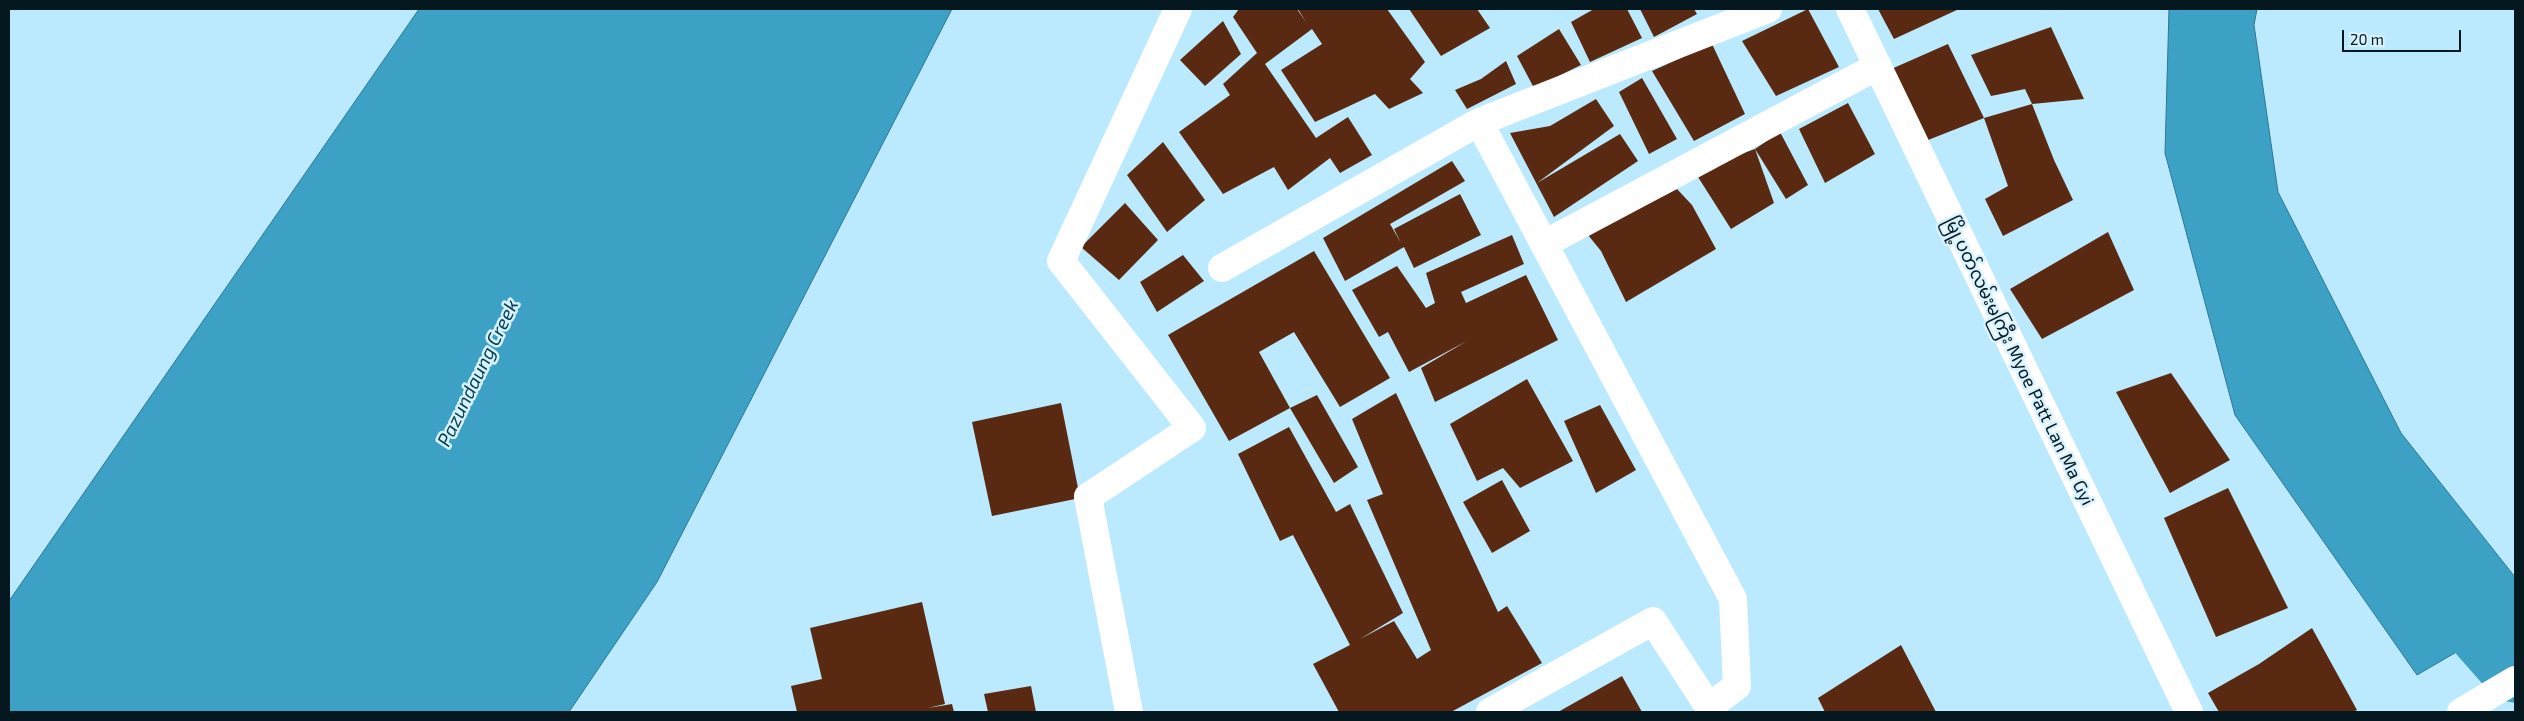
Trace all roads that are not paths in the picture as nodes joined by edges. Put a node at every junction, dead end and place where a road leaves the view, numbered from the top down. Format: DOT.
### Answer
graph roads {
  1 [pos="1178,9"];
  2 [pos="1768,9"];
  3 [pos="1850,9"];
  4 [pos="1878,66"];
  5 [pos="1479,122"];
  6 [pos="1544,244"];
  7 [pos="1222,268"];
  8 [pos="2515,680"];
  9 [pos="1710,709"];
  10 [pos="1129,712"];
  11 [pos="1490,712"];
  12 [pos="2189,712"];
  13 [pos="2461,712"];
  1 -- 10 [label="street"];
  2 -- 5 [label="street"];
  3 -- 4 [label="street, မြို့ပတ်လမ်းမကြီး Myoe Patt Lan Ma Gyi"];
  4 -- 6 [label="street"];
  4 -- 12 [label="street, မြို့ပတ်လမ်းမကြီး Myoe Patt Lan Ma Gyi"];
  5 -- 6 [label="street"];
  5 -- 7 [label="street"];
  6 -- 9 [label="street"];
  8 -- 13 [label="street"];
  9 -- 11 [label="street"];
}
